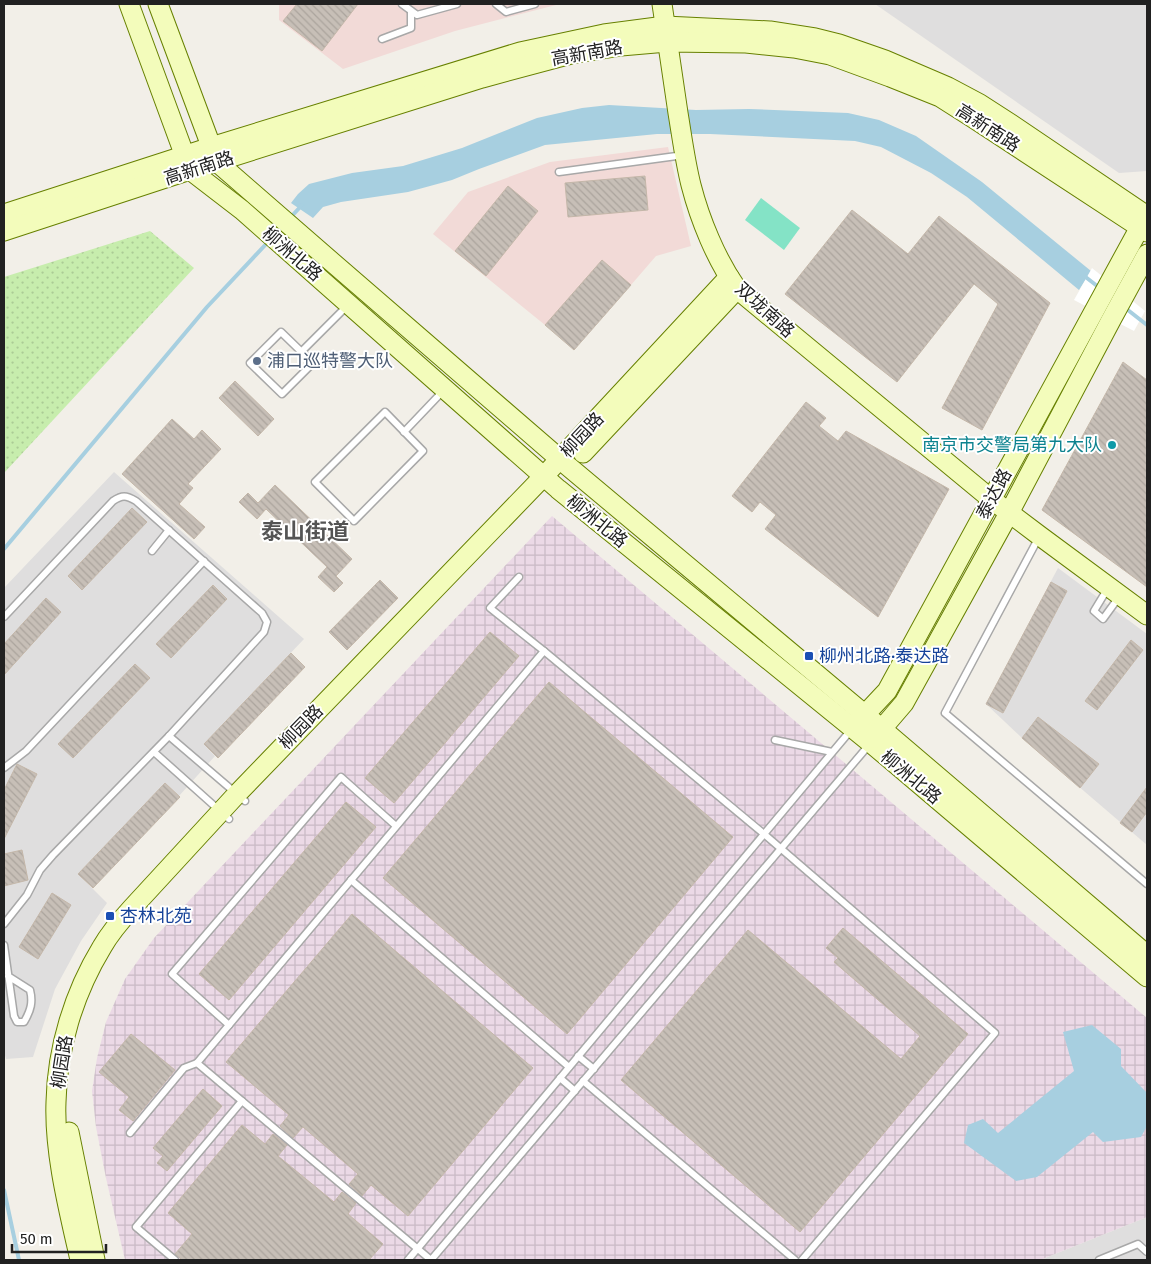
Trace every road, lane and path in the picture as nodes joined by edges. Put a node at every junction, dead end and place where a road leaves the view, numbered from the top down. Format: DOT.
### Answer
graph roads {
  1 [pos="129,4"];
  2 [pos="158,4"];
  3 [pos="402,4"];
  4 [pos="457,4"];
  5 [pos="496,4"];
  6 [pos="535,4"];
  7 [pos="662,4"];
  8 [pos="411,11"];
  9 [pos="666,34"];
  10 [pos="382,39"];
  11 [pos="684,151"];
  12 [pos="214,154"];
  13 [pos="188,163"];
  14 [pos="559,172"];
  15 [pos="4,214"];
  16 [pos="1145,223"];
  17 [pos="4,231"];
  18 [pos="1147,254"];
  19 [pos="733,283"];
  20 [pos="349,304"];
  21 [pos="301,352"];
  22 [pos="445,389"];
  23 [pos="404,432"];
  24 [pos="565,462"];
  25 [pos="548,480"];
  26 [pos="992,498"];
  27 [pos="1009,512"];
  28 [pos="169,530"];
  29 [pos="1040,536"];
  30 [pos="152,551"];
  31 [pos="204,562"];
  32 [pos="520,577"];
  33 [pos="1147,615"];
  34 [pos="4,617"];
  35 [pos="544,651"];
  36 [pos="858,721"];
  37 [pos="169,736"];
  38 [pos="876,736"];
  39 [pos="775,740"];
  40 [pos="154,752"];
  41 [pos="832,752"];
  42 [pos="4,768"];
  43 [pos="241,798"];
  44 [pos="225,816"];
  45 [pos="396,826"];
  46 [pos="764,834"];
  47 [pos="781,848"];
  48 [pos="351,880"];
  49 [pos="1147,884"];
  50 [pos="4,924"];
  51 [pos="4,945"];
  52 [pos="1147,955"];
  53 [pos="8,976"];
  54 [pos="1147,977"];
  55 [pos="229,1025"];
  56 [pos="578,1056"];
  57 [pos="197,1063"];
  58 [pos="569,1067"];
  59 [pos="594,1069"];
  60 [pos="560,1078"];
  61 [pos="583,1081"];
  62 [pos="575,1091"];
  63 [pos="242,1102"];
  64 [pos="130,1133"];
  65 [pos="417,1249"];
  66 [pos="1147,1252"];
  67 [pos="80,1260"];
  68 [pos="95,1260"];
  69 [pos="175,1260"];
  70 [pos="408,1260"];
  71 [pos="431,1260"];
  72 [pos="795,1260"];
  73 [pos="802,1260"];
  74 [pos="1099,1260"];
  1 -- 13 [label="main road"];
  2 -- 12 [label="main road, 柳洲北路"];
  3 -- 8 [label="lane"];
  4 -- 8 [label="lane"];
  5 -- 6 [label="lane"];
  7 -- 9 [label="main road, 双垅南路"];
  8 -- 10 [label="lane"];
  9 -- 11 [label="main road, 双垅南路"];
  9 -- 12 [label="main road, 高新南路"];
  9 -- 16 [label="main road, 高新南路"];
  11 -- 14 [label="lane"];
  11 -- 19 [label="main road, 双垅南路"];
  12 -- 13 [label="main road, 高新南路"];
  12 -- 24 [label="main road, 柳洲北路"];
  13 -- 15 [label="main road, 高新南路"];
  13 -- 17 [label="main road, 高新南路"];
  13 -- 20 [label="main road, 柳洲北路"];
  16 -- 26 [label="main road, 泰达路"];
  18 -- 27 [label="main road, 泰达路"];
  19 -- 24 [label="main road, 柳园路"];
  19 -- 26 [label="main road, 双垅南路"];
  20 -- 21 [label="lane"];
  20 -- 22 [label="main road, 柳洲北路"];
  21 -- 21 [label="lane"];
  22 -- 23 [label="lane"];
  22 -- 25 [label="main road, 柳洲北路"];
  23 -- 23 [label="lane"];
  24 -- 25 [label="main road, 柳园路"];
  24 -- 36 [label="main road, 柳洲北路"];
  25 -- 36 [label="main road, 柳洲北路"];
  25 -- 43 [label="main road, 柳园路"];
  26 -- 27 [label="main road, 双垅南路"];
  26 -- 36 [label="main road, 泰达路"];
  27 -- 29 [label="main road, 双垅南路"];
  27 -- 38 [label="main road, 泰达路"];
  28 -- 30 [label="lane"];
  28 -- 31 [label="lane"];
  28 -- 34 [label="lane"];
  29 -- 33 [label="main road, 双垅南路"];
  29 -- 49 [label="lane"];
  31 -- 37 [label="lane"];
  31 -- 42 [label="lane"];
  32 -- 35 [label="lane"];
  35 -- 45 [label="lane"];
  35 -- 46 [label="lane"];
  36 -- 38 [label="main road, 柳洲北路"];
  36 -- 41 [label="lane"];
  37 -- 40 [label="lane"];
  37 -- 43 [label="lane"];
  38 -- 47 [label="lane"];
  38 -- 52 [label="main road, 柳洲北路"];
  38 -- 54 [label="main road, 柳洲北路"];
  39 -- 41 [label="lane"];
  40 -- 44 [label="lane"];
  40 -- 50 [label="lane"];
  41 -- 46 [label="lane"];
  43 -- 44 [label="main road, 柳园路"];
  44 -- 67 [label="main road, 柳园路"];
  44 -- 68 [label="main road, 柳园路"];
  45 -- 48 [label="lane"];
  45 -- 55 [label="lane"];
  46 -- 47 [label="lane"];
  46 -- 56 [label="lane"];
  47 -- 59 [label="lane"];
  47 -- 73 [label="lane"];
  48 -- 55 [label="lane"];
  48 -- 58 [label="lane"];
  51 -- 53 [label="lane"];
  53 -- 53 [label="lane"];
  55 -- 57 [label="lane"];
  56 -- 58 [label="lane"];
  56 -- 59 [label="lane"];
  57 -- 63 [label="lane"];
  57 -- 64 [label="lane"];
  58 -- 60 [label="lane"];
  59 -- 61 [label="lane"];
  60 -- 62 [label="lane"];
  60 -- 65 [label="lane"];
  61 -- 62 [label="lane"];
  61 -- 72 [label="lane"];
  62 -- 71 [label="lane"];
  63 -- 65 [label="lane"];
  63 -- 69 [label="lane"];
  65 -- 70 [label="lane"];
  65 -- 71 [label="lane"];
  66 -- 74 [label="lane"];
}
